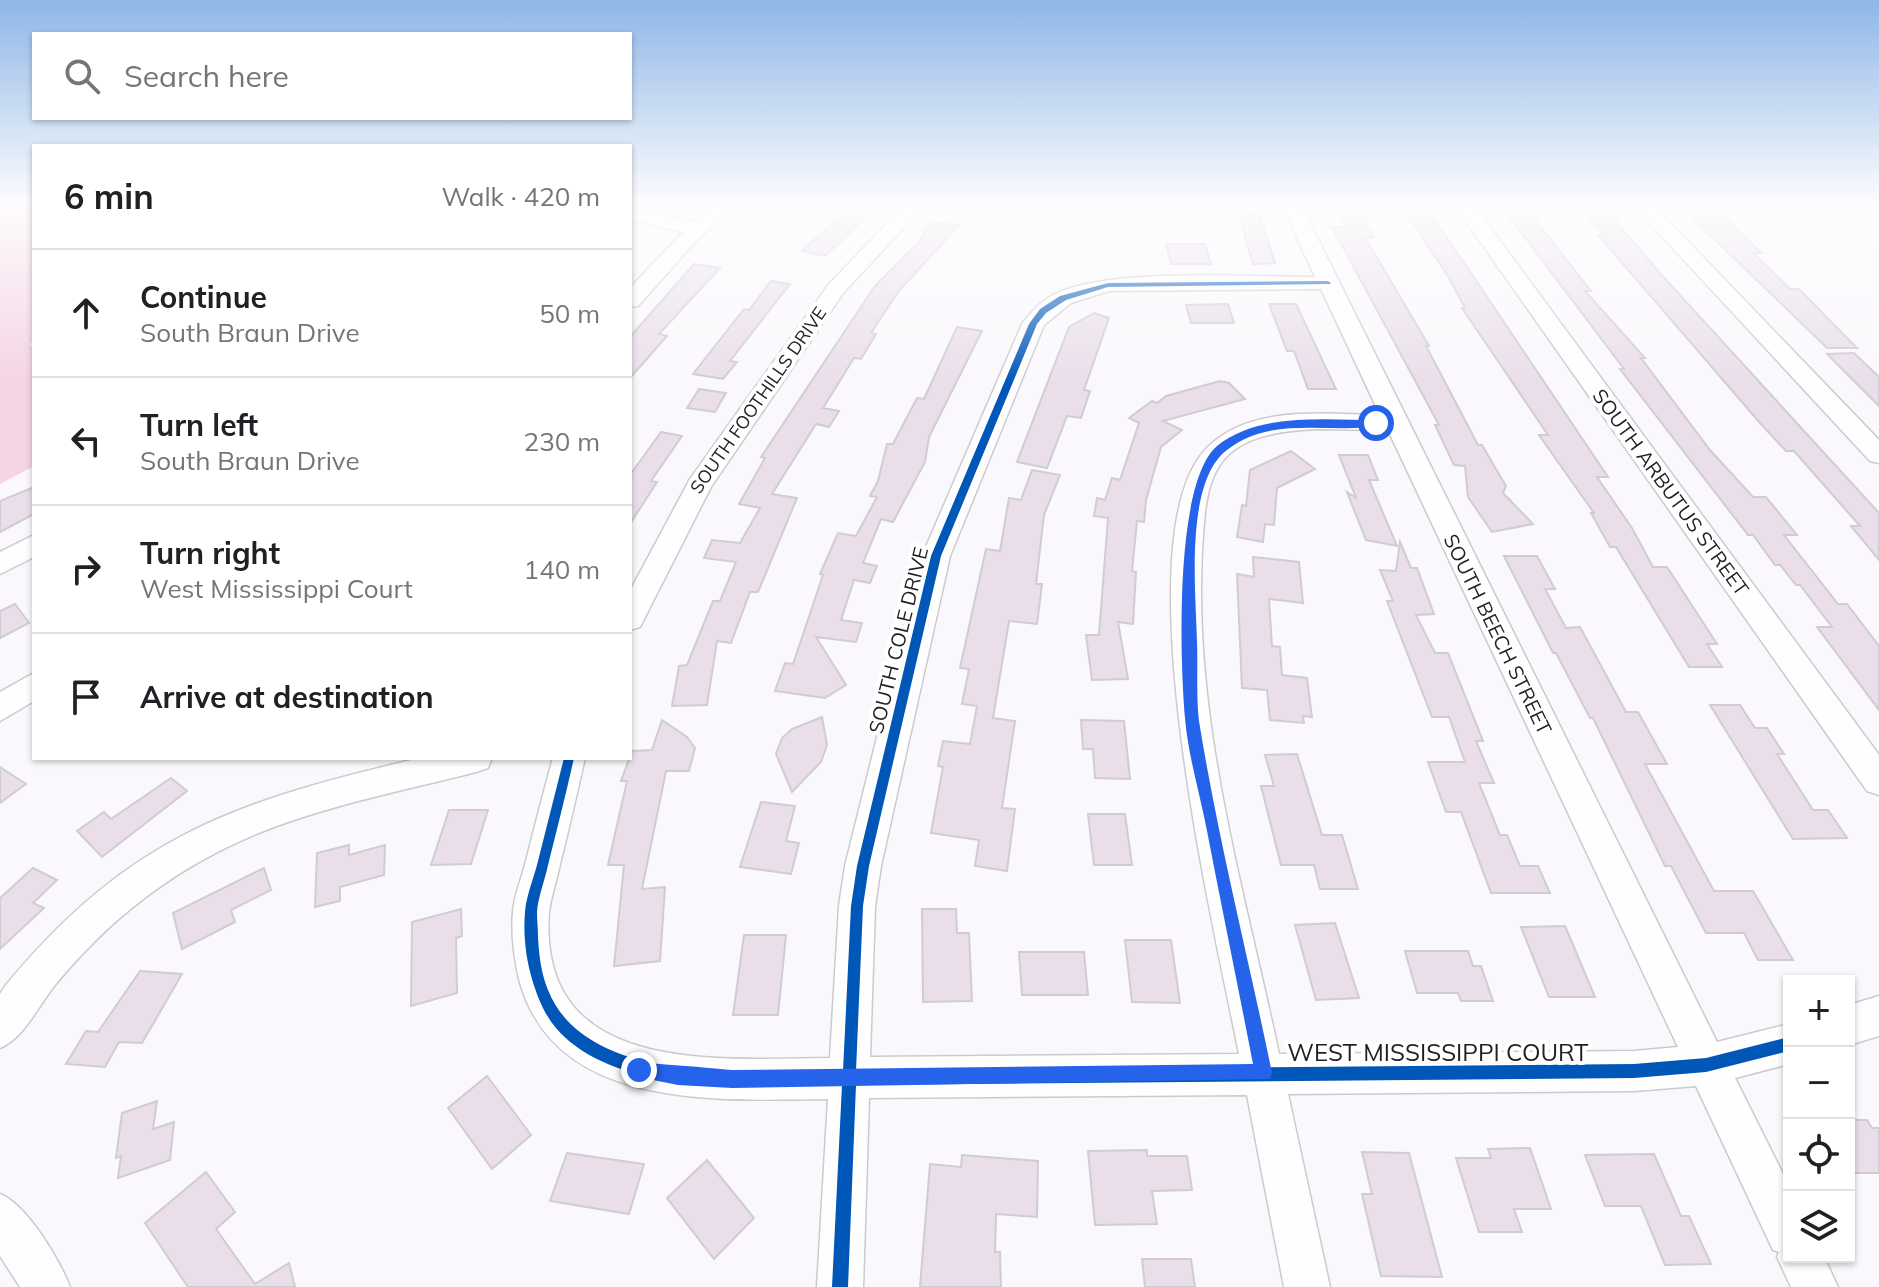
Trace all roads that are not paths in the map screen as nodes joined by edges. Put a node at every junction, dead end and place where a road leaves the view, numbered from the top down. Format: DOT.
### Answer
graph roads {
  1 [pos="666,263"];
  2 [pos="860,263"];
  3 [pos="1319,263"];
  4 [pos="1505,263"];
  5 [pos="1697,263"];
  6 [pos="1328,283"];
  7 [pos="632,299"];
  8 [pos="1396,423"];
  9 [pos="1879,455"];
  10 [pos="32,546"];
  11 [pos="0,564"];
  12 [pos="632,615"];
  13 [pos="32,686"];
  14 [pos="0,708"];
  15 [pos="468,760"];
  16 [pos="568,760"];
  17 [pos="1879,781"];
  18 [pos="1879,1016"];
  19 [pos="1855,1023"];
  20 [pos="0,1028"];
  21 [pos="1783,1046"];
  22 [pos="1706,1065"];
  23 [pos="1263,1073"];
  24 [pos="851,1077"];
  25 [pos="0,1216"];
  26 [pos="1783,1222"];
  27 [pos="1803,1263"];
  28 [pos="47,1287"];
  29 [pos="840,1287"];
  30 [pos="1307,1287"];
  31 [pos="1815,1287"];
  1 -- 7 [label="street"];
  2 -- 12 [label="street, SOUTH FOOTHILLS DRIVE"];
  3 -- 6 [label="street, SOUTH BEECH STREET"];
  4 -- 17 [label="street, SOUTH ARBUTUS STREET"];
  5 -- 9 [label="street"];
  6 -- 8 [label="street, SOUTH BEECH STREET"];
  6 -- 24 [label="street, SOUTH COLE DRIVE"];
  8 -- 22 [label="street, SOUTH BEECH STREET"];
  8 -- 23 [label="street"];
  10 -- 11 [label="street"];
  13 -- 14 [label="street"];
  15 -- 20 [label="street"];
  16 -- 24 [label="street, WEST MISSISSIPPI COURT"];
  18 -- 19 [label="street"];
  21 -- 22 [label="street, WEST MISSISSIPPI COURT"];
  22 -- 23 [label="street, WEST MISSISSIPPI COURT"];
  22 -- 26 [label="street, SOUTH BEECH STREET"];
  23 -- 24 [label="street, WEST MISSISSIPPI COURT"];
  23 -- 30 [label="street"];
  24 -- 29 [label="street, SOUTH COLE DRIVE"];
  25 -- 28 [label="street"];
  27 -- 31 [label="street"];
}
